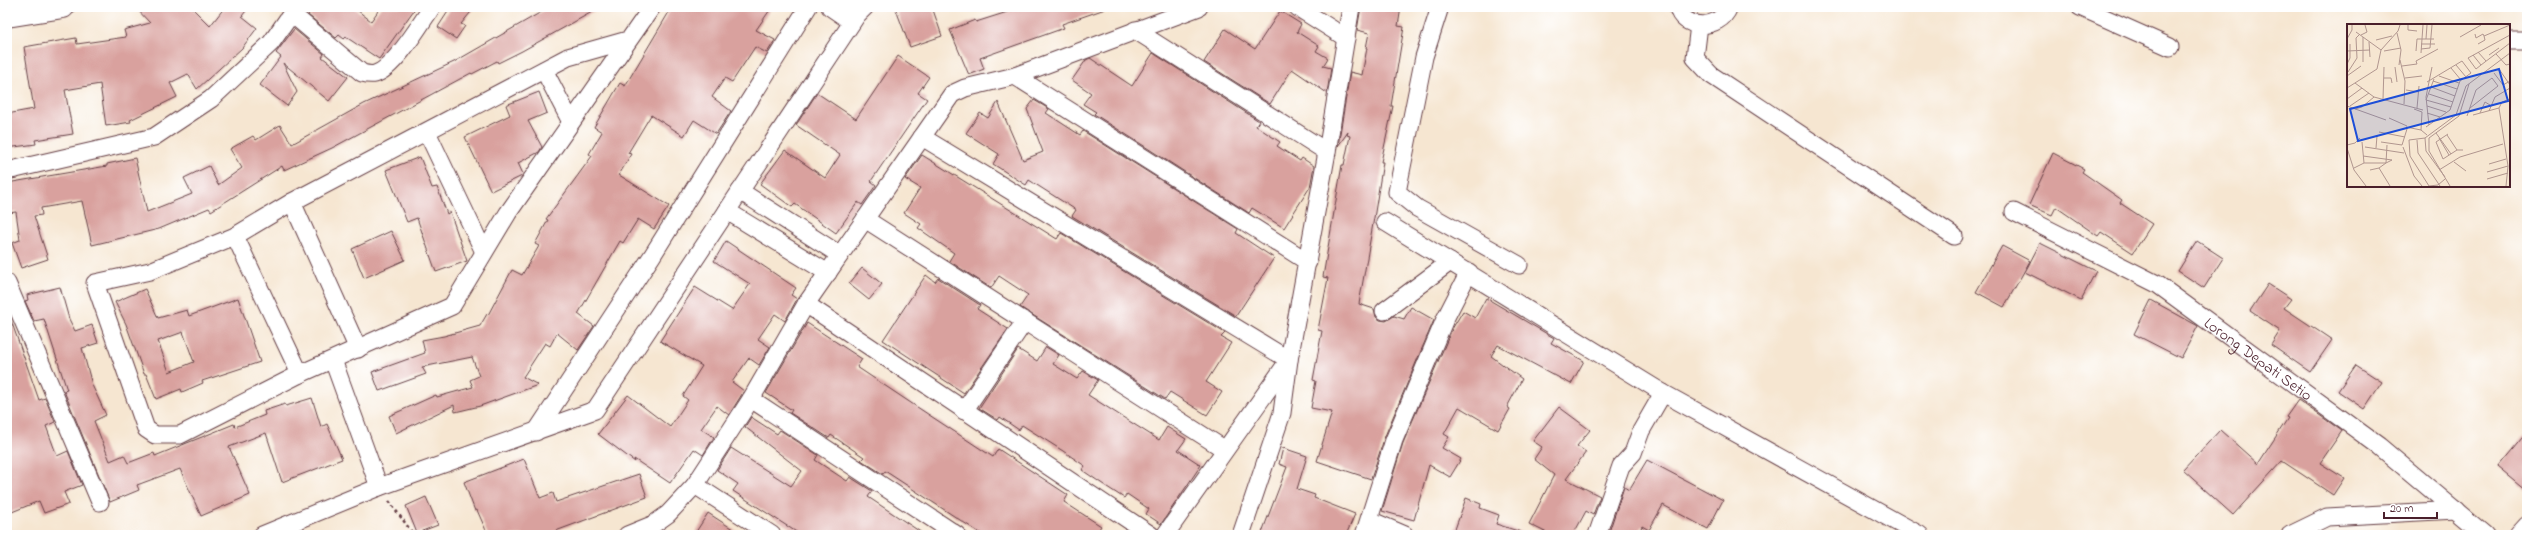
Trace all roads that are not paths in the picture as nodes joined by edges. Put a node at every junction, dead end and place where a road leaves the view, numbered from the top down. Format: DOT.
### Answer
graph roads {
  1 [pos="62,7"];
  2 [pos="432,7"];
  3 [pos="652,7"];
  4 [pos="808,7"];
  5 [pos="830,7"];
  6 [pos="865,7"];
  7 [pos="1199,7"];
  8 [pos="1297,7"];
  9 [pos="1351,7"];
  10 [pos="1440,7"];
  11 [pos="1678,7"];
  12 [pos="1729,7"];
  13 [pos="2080,7"];
  14 [pos="294,11"];
  15 [pos="7,16"];
  16 [pos="852,22"];
  17 [pos="1699,25"];
  18 [pos="1135,30"];
  19 [pos="1346,38"];
  20 [pos="628,40"];
  21 [pos="2510,41"];
  22 [pos="2527,41"];
  23 [pos="2170,47"];
  24 [pos="544,70"];
  25 [pos="1015,76"];
  26 [pos="572,122"];
  27 [pos="427,132"];
  28 [pos="922,137"];
  29 [pos="1327,152"];
  30 [pos="7,171"];
  31 [pos="740,191"];
  32 [pos="292,202"];
  33 [pos="727,211"];
  34 [pos="2014,212"];
  35 [pos="865,219"];
  36 [pos="1385,222"];
  37 [pos="235,236"];
  38 [pos="1954,236"];
  39 [pos="484,252"];
  40 [pos="840,256"];
  41 [pos="1308,262"];
  42 [pos="1450,262"];
  43 [pos="1518,265"];
  44 [pos="1469,272"];
  45 [pos="828,273"];
  46 [pos="7,283"];
  47 [pos="806,304"];
  48 [pos="1384,311"];
  49 [pos="1025,321"];
  50 [pos="358,349"];
  51 [pos="333,360"];
  52 [pos="1289,360"];
  53 [pos="300,374"];
  54 [pos="1663,393"];
  55 [pos="751,399"];
  56 [pos="964,411"];
  57 [pos="536,432"];
  58 [pos="1224,449"];
  59 [pos="695,485"];
  60 [pos="379,487"];
  61 [pos="100,502"];
  62 [pos="2456,510"];
  63 [pos="2527,525"];
  64 [pos="1367,527"];
  65 [pos="657,530"];
  66 [pos="262,535"];
  67 [pos="627,535"];
  68 [pos="772,535"];
  69 [pos="957,535"];
  70 [pos="1151,535"];
  71 [pos="1165,535"];
  72 [pos="1241,535"];
  73 [pos="1405,535"];
  74 [pos="1597,535"];
  75 [pos="1920,535"];
  76 [pos="2290,535"];
  77 [pos="2485,535"];
  78 [pos="2518,535"];
  1 -- 15 [label="main road"];
  2 -- 14 [label="street"];
  3 -- 20 [label="street"];
  4 -- 57 [label="street"];
  5 -- 16 [label="street"];
  6 -- 16 [label="street"];
  7 -- 18 [label="street"];
  8 -- 19 [label="street"];
  9 -- 19 [label="street"];
  10 -- 43 [label="street"];
  11 -- 17 [label="street"];
  12 -- 17 [label="street"];
  13 -- 23 [label="street"];
  14 -- 30 [label="street"];
  16 -- 31 [label="street"];
  17 -- 38 [label="street"];
  18 -- 25 [label="street"];
  18 -- 29 [label="street"];
  19 -- 29 [label="street"];
  20 -- 24 [label="street"];
  20 -- 26 [label="street"];
  21 -- 22 [label="street"];
  24 -- 26 [label="street"];
  24 -- 27 [label="street"];
  25 -- 28 [label="street"];
  25 -- 41 [label="street"];
  26 -- 39 [label="street"];
  27 -- 32 [label="street"];
  27 -- 39 [label="street"];
  28 -- 35 [label="street"];
  28 -- 52 [label="street"];
  29 -- 41 [label="street"];
  31 -- 33 [label="street"];
  31 -- 40 [label="street"];
  32 -- 37 [label="street"];
  32 -- 50 [label="street"];
  33 -- 45 [label="street"];
  33 -- 57 [label="street"];
  34 -- 62 [label="street, Lorong Depati Setio"];
  35 -- 40 [label="street"];
  35 -- 49 [label="street"];
  36 -- 42 [label="street"];
  37 -- 53 [label="street"];
  37 -- 53 [label="street"];
  39 -- 50 [label="street"];
  40 -- 45 [label="street"];
  41 -- 52 [label="street"];
  42 -- 44 [label="street"];
  42 -- 48 [label="street"];
  44 -- 54 [label="street"];
  44 -- 64 [label="street"];
  45 -- 47 [label="street"];
  46 -- 61 [label="street"];
  47 -- 55 [label="street"];
  47 -- 56 [label="street"];
  49 -- 56 [label="street"];
  49 -- 58 [label="street"];
  50 -- 51 [label="street"];
  51 -- 53 [label="street"];
  51 -- 60 [label="street"];
  52 -- 58 [label="street"];
  52 -- 72 [label="street"];
  54 -- 74 [label="street"];
  54 -- 75 [label="street"];
  55 -- 59 [label="street"];
  55 -- 69 [label="street"];
  56 -- 70 [label="street"];
  57 -- 60 [label="street"];
  58 -- 71 [label="street"];
  59 -- 65 [label="street"];
  59 -- 68 [label="street"];
  60 -- 66 [label="street"];
  62 -- 76 [label="street"];
  62 -- 77 [label="street, Lorong Depati Setio"];
  63 -- 78 [label="street"];
  64 -- 73 [label="street"];
  65 -- 67 [label="street"];
}
